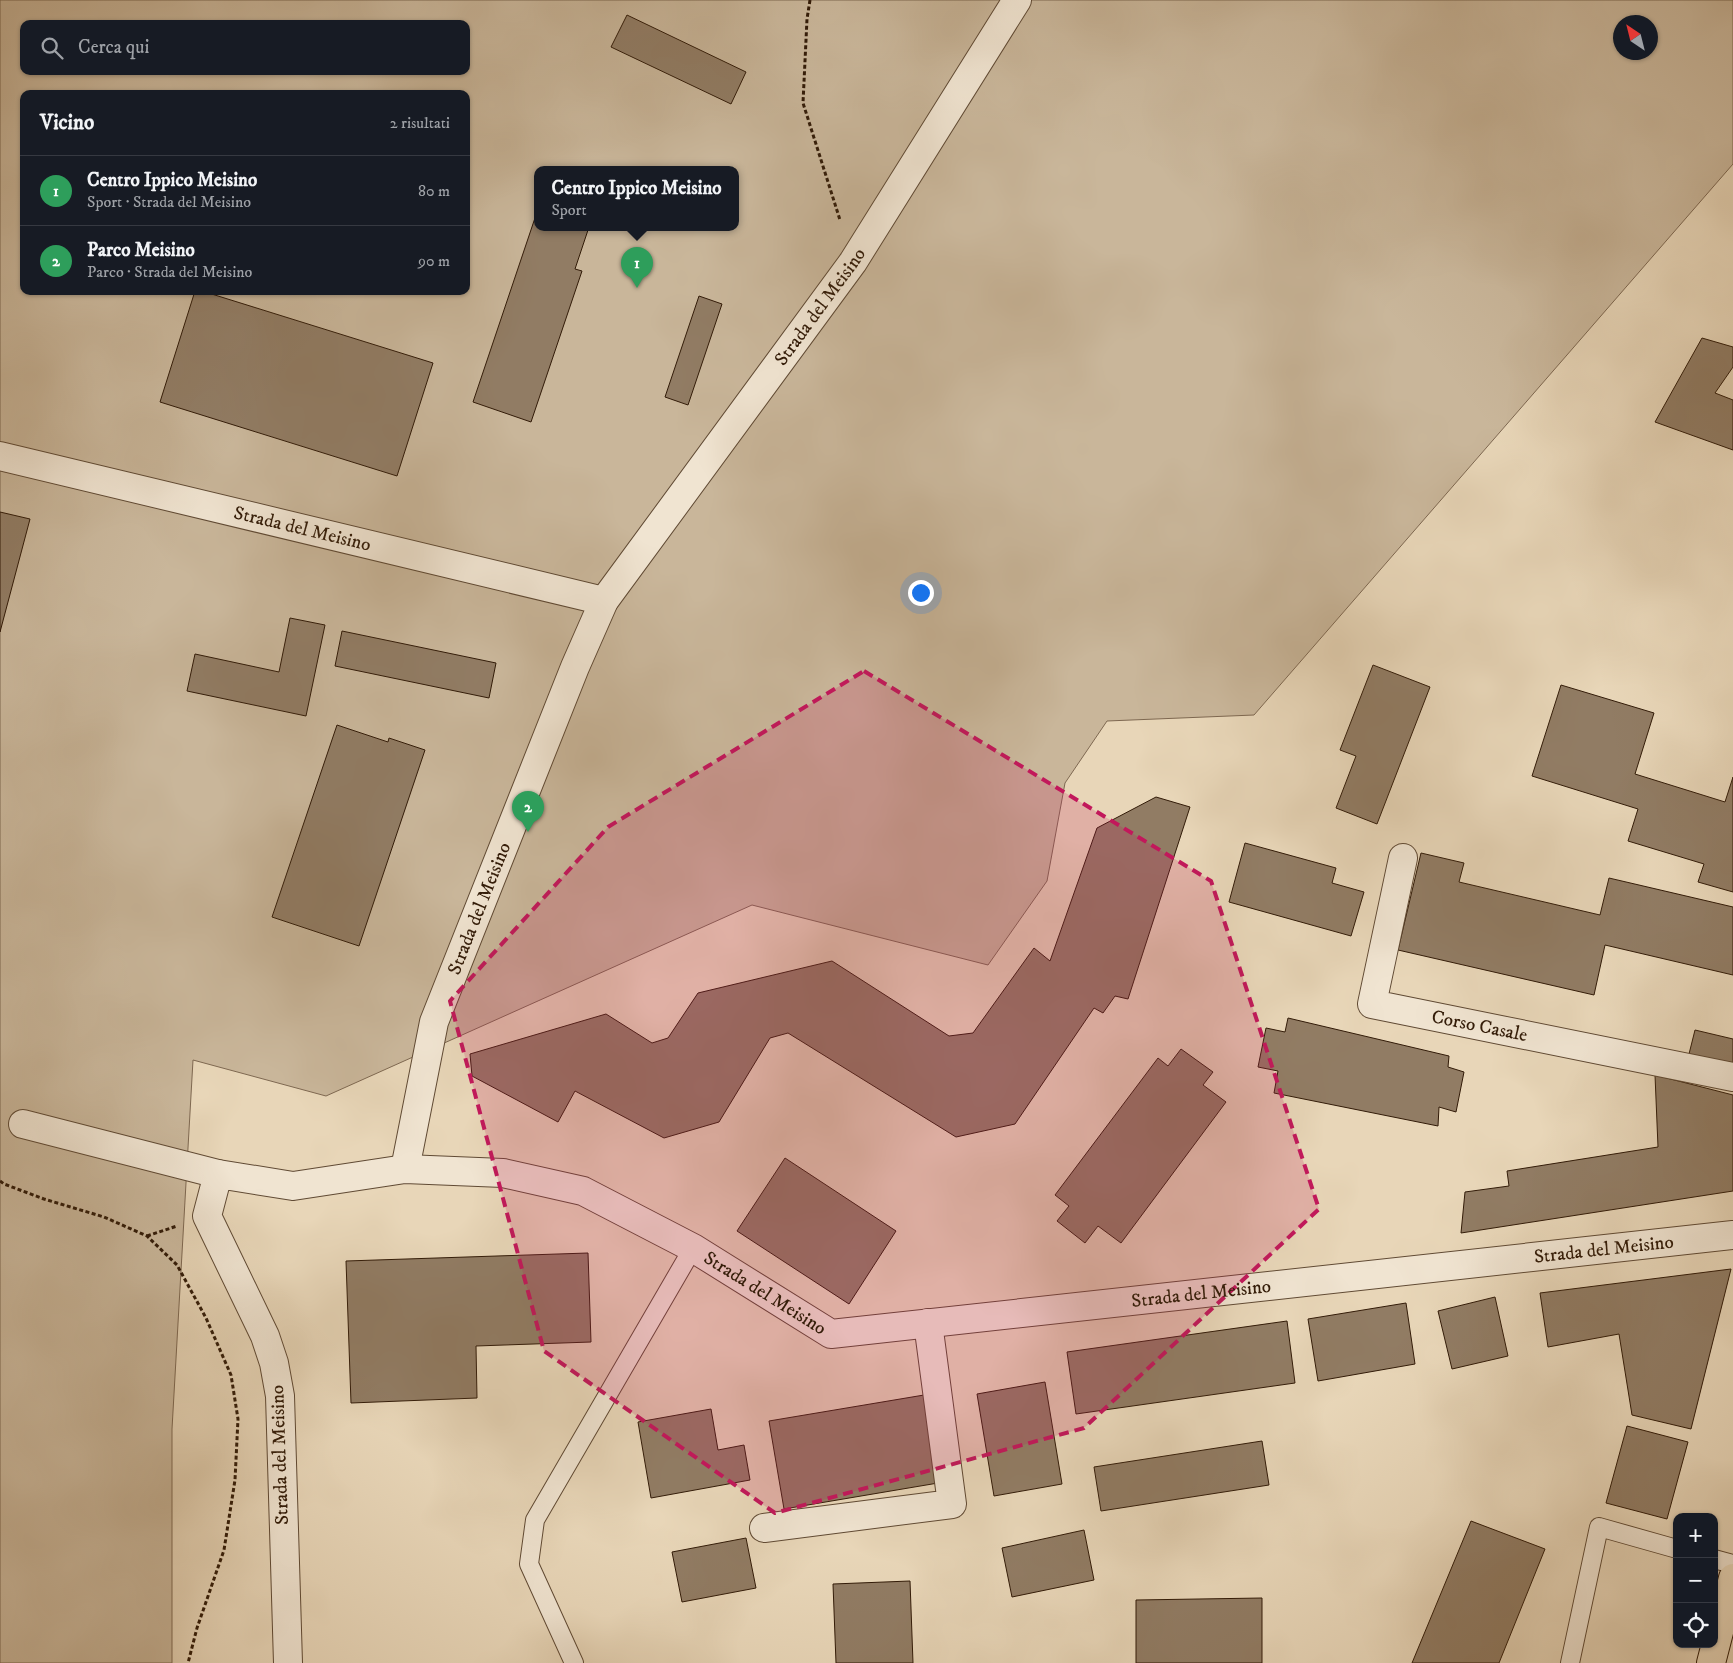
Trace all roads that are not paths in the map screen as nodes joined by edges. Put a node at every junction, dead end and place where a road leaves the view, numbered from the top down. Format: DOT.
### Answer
graph roads {
  1 [pos="1017,0"];
  2 [pos="0,456"];
  3 [pos="604,600"];
  4 [pos="1403,858"];
  5 [pos="1733,1077"];
  6 [pos="23,1124"];
  7 [pos="405,1169"];
  8 [pos="218,1174"];
  9 [pos="1733,1236"];
  10 [pos="693,1248"];
  11 [pos="928,1323"];
  12 [pos="764,1528"];
  13 [pos="1673,1547"];
  14 [pos="1718,1560"];
  15 [pos="1733,1564"];
  16 [pos="1733,1578"];
  17 [pos="288,1663"];
  18 [pos="574,1663"];
  19 [pos="1570,1663"];
  20 [pos="1711,1663"];
  1 -- 3 [label="street, Strada del Meisino"];
  2 -- 3 [label="street, Strada del Meisino"];
  3 -- 7 [label="street, Strada del Meisino"];
  4 -- 5 [label="street, Corso Casale"];
  6 -- 8 [label="street, Strada del Meisino"];
  7 -- 8 [label="street, Strada del Meisino"];
  7 -- 10 [label="street, Strada del Meisino"];
  8 -- 17 [label="street, Strada del Meisino"];
  9 -- 11 [label="street, Strada del Meisino"];
  10 -- 11 [label="street, Strada del Meisino"];
  10 -- 18 [label="lane, Strada del Meisino"];
  11 -- 12 [label="street"];
  13 -- 19 [label="lane"];
  14 -- 15 [label="lane"];
  16 -- 20 [label="main road"];
}
